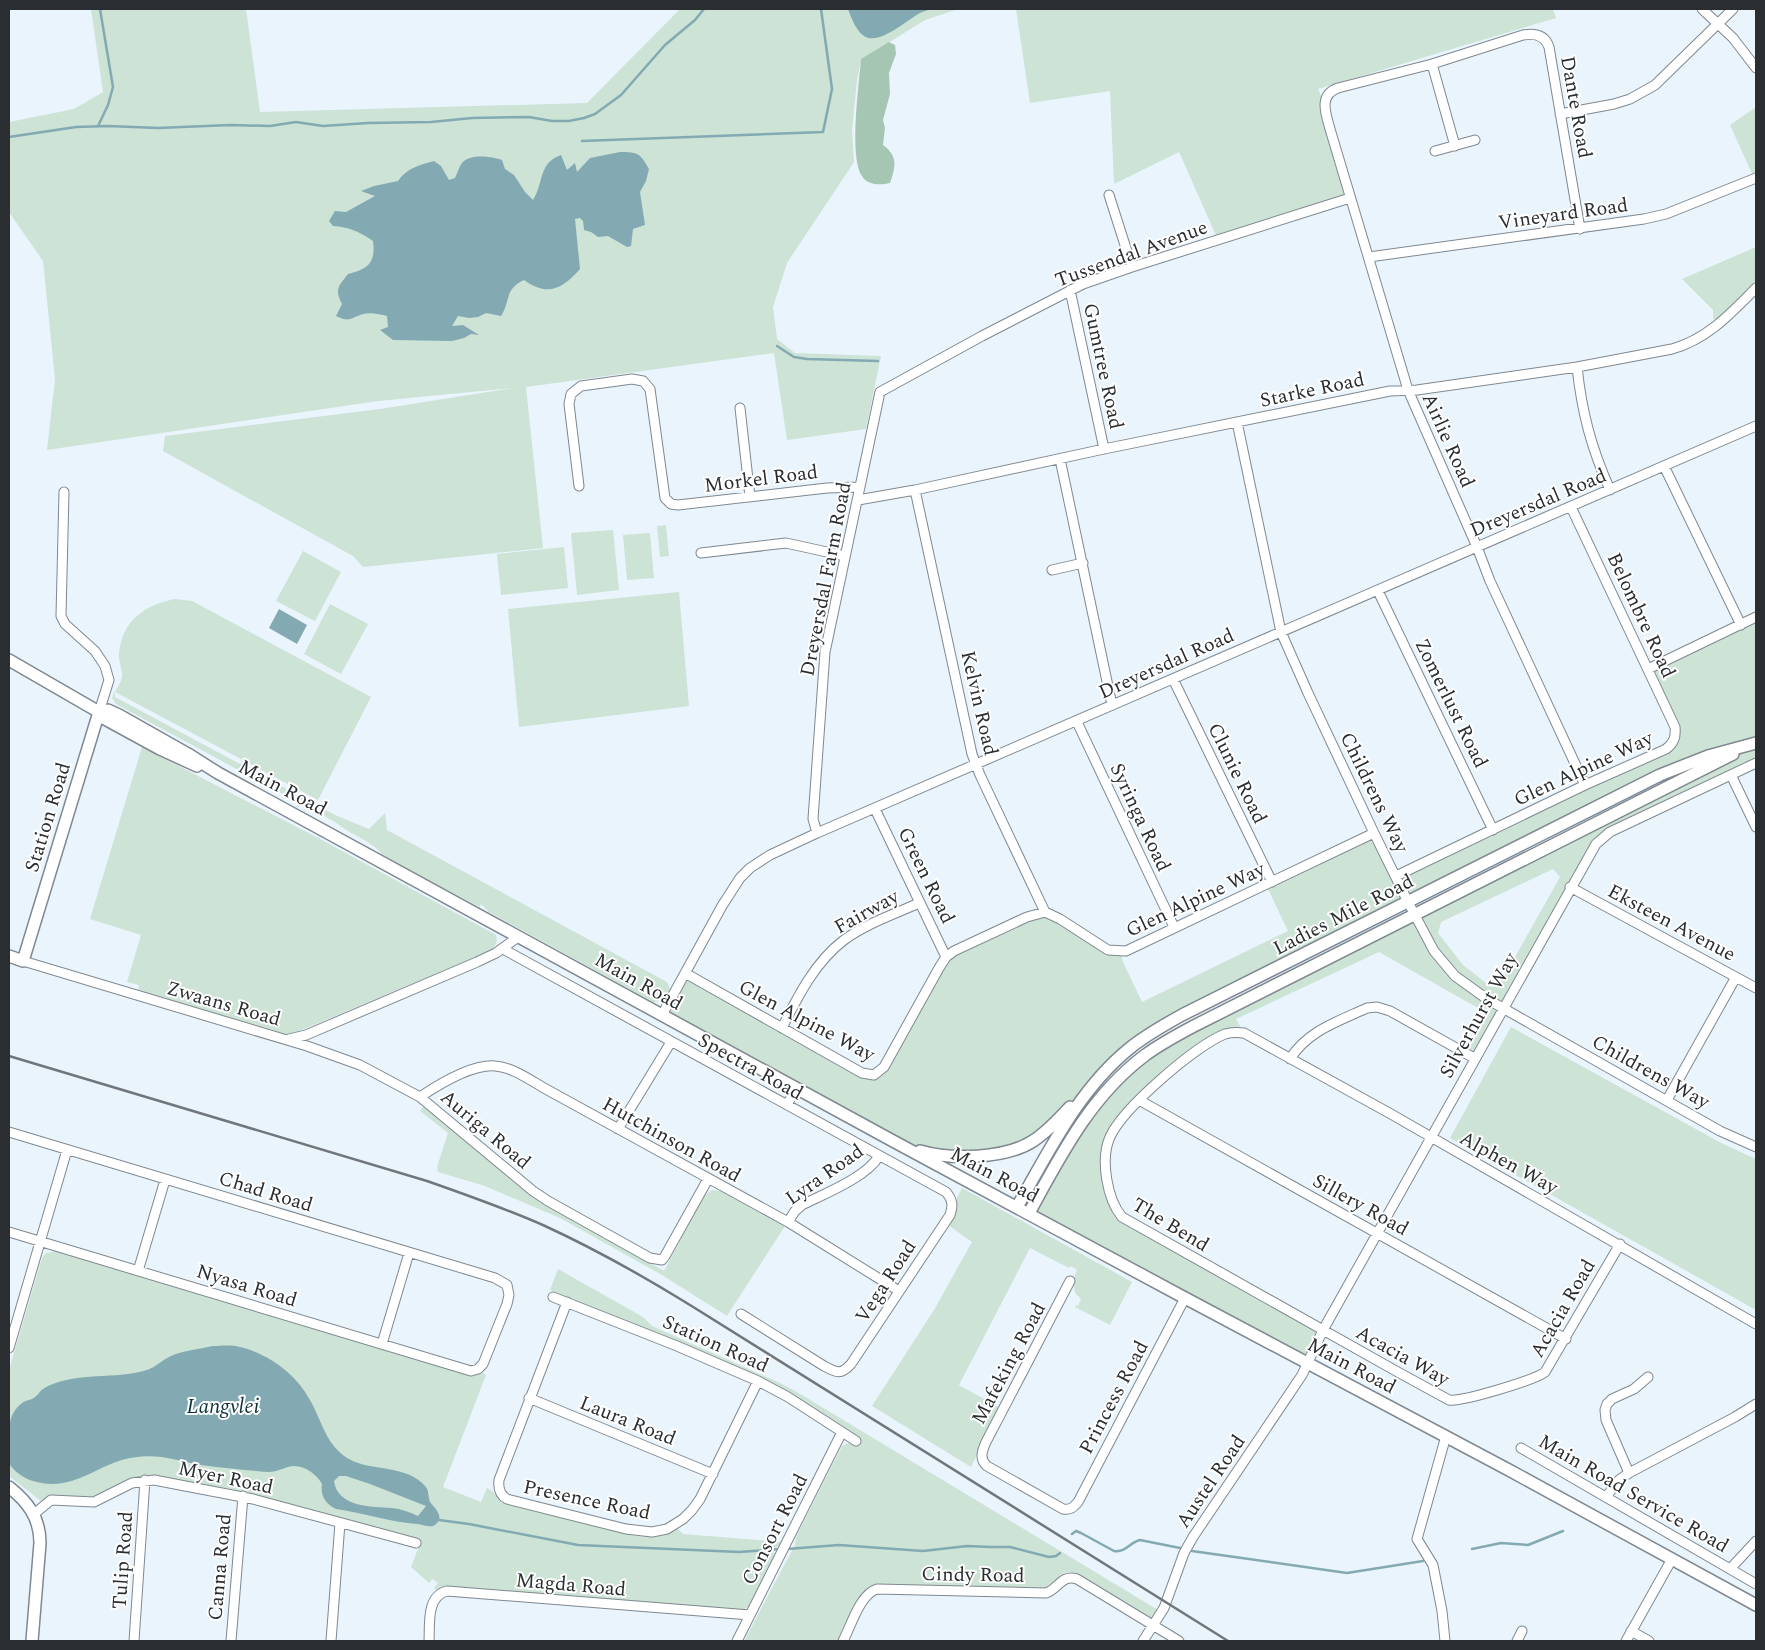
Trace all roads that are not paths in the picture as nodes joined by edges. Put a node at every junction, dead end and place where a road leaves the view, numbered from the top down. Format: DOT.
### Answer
graph roads {
  1 [pos="1702,9"];
  2 [pos="1733,9"];
  3 [pos="1719,24"];
  4 [pos="1432,64"];
  5 [pos="1756,68"];
  6 [pos="1328,95"];
  7 [pos="1560,114"];
  8 [pos="1476,140"];
  9 [pos="1455,146"];
  10 [pos="1435,151"];
  11 [pos="1756,178"];
  12 [pos="1109,195"];
  13 [pos="1350,198"];
  14 [pos="1580,229"];
  15 [pos="1369,257"];
  16 [pos="1132,267"];
  17 [pos="1756,288"];
  18 [pos="1070,290"];
  19 [pos="1577,367"];
  20 [pos="1408,390"];
  21 [pos="880,392"];
  22 [pos="740,408"];
  23 [pos="1237,422"];
  24 [pos="1756,426"];
  25 [pos="1104,449"];
  26 [pos="1060,459"];
  27 [pos="1664,466"];
  28 [pos="579,486"];
  29 [pos="860,487"];
  30 [pos="916,490"];
  31 [pos="1610,490"];
  32 [pos="64,492"];
  33 [pos="750,497"];
  34 [pos="858,500"];
  35 [pos="1571,507"];
  36 [pos="1477,547"];
  37 [pos="701,553"];
  38 [pos="846,556"];
  39 [pos="1082,563"];
  40 [pos="1052,570"];
  41 [pos="1378,591"];
  42 [pos="1756,617"];
  43 [pos="1741,625"];
  44 [pos="1281,632"];
  45 [pos="9,660"];
  46 [pos="1648,669"];
  47 [pos="1173,679"];
  48 [pos="1112,705"];
  49 [pos="99,712"];
  50 [pos="1077,722"];
  51 [pos="1674,739"];
  52 [pos="1756,743"];
  53 [pos="1756,763"];
  54 [pos="976,765"];
  55 [pos="1731,775"];
  56 [pos="1585,785"];
  57 [pos="875,810"];
  58 [pos="1756,827"];
  59 [pos="1493,830"];
  60 [pos="817,833"];
  61 [pos="1374,833"];
  62 [pos="1396,876"];
  63 [pos="1272,882"];
  64 [pos="1570,887"];
  65 [pos="919,902"];
  66 [pos="1408,902"];
  67 [pos="1045,912"];
  68 [pos="1414,914"];
  69 [pos="1174,927"];
  70 [pos="518,937"];
  71 [pos="503,949"];
  72 [pos="9,956"];
  73 [pos="946,957"];
  74 [pos="23,961"];
  75 [pos="685,973"];
  76 [pos="1736,977"];
  77 [pos="1756,988"];
  78 [pos="1502,1008"];
  79 [pos="662,1014"];
  80 [pos="782,1028"];
  81 [pos="1244,1033"];
  82 [pos="284,1039"];
  83 [pos="670,1042"];
  84 [pos="1474,1058"];
  85 [pos="1290,1059"];
  86 [pos="1098,1079"];
  87 [pos="796,1088"];
  88 [pos="420,1096"];
  89 [pos="1139,1100"];
  90 [pos="1667,1100"];
  91 [pos="787,1105"];
  92 [pos="618,1129"];
  93 [pos="9,1132"];
  94 [pos="1430,1138"];
  95 [pos="893,1141"];
  96 [pos="1756,1147"];
  97 [pos="67,1150"];
  98 [pos="879,1156"];
  99 [pos="708,1179"];
  100 [pos="165,1180"];
  101 [pos="952,1202"];
  102 [pos="1018,1207"];
  103 [pos="1029,1213"];
  104 [pos="788,1222"];
  105 [pos="9,1232"];
  106 [pos="1376,1233"];
  107 [pos="40,1241"];
  108 [pos="1620,1244"];
  109 [pos="409,1253"];
  110 [pos="138,1271"];
  111 [pos="1070,1281"];
  112 [pos="899,1291"];
  113 [pos="553,1297"];
  114 [pos="1184,1298"];
  115 [pos="567,1302"];
  116 [pos="741,1314"];
  117 [pos="1756,1324"];
  118 [pos="1322,1330"];
  119 [pos="1566,1339"];
  120 [pos="382,1344"];
  121 [pos="9,1348"];
  122 [pos="1308,1363"];
  123 [pos="475,1371"];
  124 [pos="1648,1377"];
  125 [pos="758,1381"];
  126 [pos="1498,1389"];
  127 [pos="529,1398"];
  128 [pos="1756,1404"];
  129 [pos="842,1432"];
  130 [pos="1446,1436"];
  131 [pos="856,1441"];
  132 [pos="1521,1448"];
  133 [pos="1629,1473"];
  134 [pos="713,1474"];
  135 [pos="145,1480"];
  136 [pos="9,1487"];
  137 [pos="243,1496"];
  138 [pos="1606,1497"];
  139 [pos="1068,1510"];
  140 [pos="34,1514"];
  141 [pos="340,1523"];
  142 [pos="1756,1541"];
  143 [pos="416,1543"];
  144 [pos="1672,1559"];
  145 [pos="1730,1569"];
  146 [pos="1756,1584"];
  147 [pos="1756,1606"];
  148 [pos="750,1615"];
  149 [pos="1154,1626"];
  150 [pos="1522,1631"];
  151 [pos="1631,1631"];
  152 [pos="32,1641"];
  153 [pos="134,1641"];
  154 [pos="231,1641"];
  155 [pos="331,1641"];
  156 [pos="429,1641"];
  157 [pos="737,1641"];
  158 [pos="843,1641"];
  159 [pos="1143,1641"];
  160 [pos="1179,1641"];
  161 [pos="1445,1641"];
  162 [pos="1517,1641"];
  163 [pos="1626,1641"];
  164 [pos="1649,1641"];
  1 -- 3 [label="street"];
  2 -- 3 [label="street"];
  3 -- 5 [label="street"];
  3 -- 7 [label="street"];
  4 -- 6 [label="street, Dante Road"];
  4 -- 7 [label="street, Dante Road"];
  4 -- 9 [label="street"];
  6 -- 13 [label="street, Airlie Road"];
  7 -- 14 [label="street, Dante Road"];
  8 -- 9 [label="street"];
  9 -- 10 [label="street"];
  11 -- 14 [label="street, Vineyard Road"];
  12 -- 16 [label="street"];
  13 -- 15 [label="street, Airlie Road"];
  13 -- 16 [label="street, Tussendal Avenue"];
  14 -- 15 [label="street, Vineyard Road"];
  15 -- 20 [label="street, Airlie Road"];
  16 -- 18 [label="street, Tussendal Avenue"];
  17 -- 19 [label="street, Starke Road"];
  18 -- 21 [label="street, Tussendal Avenue"];
  18 -- 25 [label="street, Gumtree Road"];
  19 -- 20 [label="street, Starke Road"];
  19 -- 31 [label="street"];
  20 -- 23 [label="street, Starke Road"];
  20 -- 36 [label="street, Airlie Road"];
  21 -- 29 [label="street, Dreyersdal Farm Road"];
  22 -- 33 [label="street"];
  23 -- 25 [label="street, Starke Road"];
  23 -- 44 [label="street, Childrens Way"];
  24 -- 27 [label="street, Dreyersdal Road"];
  25 -- 26 [label="street, Starke Road"];
  26 -- 30 [label="street, Starke Road"];
  26 -- 39 [label="street"];
  27 -- 31 [label="street, Dreyersdal Road"];
  27 -- 43 [label="street"];
  28 -- 33 [label="street, Morkel Road"];
  29 -- 33 [label="street, Morkel Road"];
  29 -- 34 [label="street, Dreyersdal Farm Road"];
  30 -- 34 [label="street, Starke Road"];
  30 -- 54 [label="street, Kelvin Road"];
  31 -- 35 [label="street, Dreyersdal Road"];
  32 -- 49 [label="street"];
  34 -- 38 [label="street, Dreyersdal Farm Road"];
  35 -- 36 [label="street, Dreyersdal Road"];
  35 -- 46 [label="street, Belombre Road"];
  36 -- 41 [label="street, Dreyersdal Road"];
  36 -- 56 [label="street, Airlie Road"];
  37 -- 38 [label="street"];
  38 -- 60 [label="street, Dreyersdal Farm Road"];
  39 -- 40 [label="street"];
  39 -- 48 [label="street"];
  41 -- 44 [label="street, Dreyersdal Road"];
  41 -- 59 [label="street, Zomerlust Road"];
  42 -- 43 [label="street"];
  43 -- 46 [label="street"];
  44 -- 47 [label="street, Dreyersdal Road"];
  44 -- 61 [label="street, Childrens Way"];
  45 -- 49 [label="main road, Main Road"];
  46 -- 51 [label="street, Belombre Road"];
  47 -- 48 [label="street, Dreyersdal Road"];
  47 -- 63 [label="street, Clunie Road"];
  48 -- 50 [label="street, Dreyersdal Road"];
  49 -- 70 [label="main road, Main Road"];
  49 -- 74 [label="main road, Station Road"];
  50 -- 54 [label="street, Dreyersdal Road"];
  50 -- 69 [label="street, Syringa Road"];
  51 -- 56 [label="street, Glen Alpine Way"];
  52 -- 66 [label="main road, Ladies Mile Road"];
  52 -- 68 [label="main road, Ladies Mile Road"];
  53 -- 55 [label="street, Silverhurst Way"];
  54 -- 57 [label="street, Dreyersdal Road"];
  54 -- 67 [label="street, Kelvin Road"];
  55 -- 58 [label="street"];
  55 -- 64 [label="street, Silverhurst Way"];
  56 -- 59 [label="street, Glen Alpine Way"];
  57 -- 60 [label="street, Dreyersdal Road"];
  57 -- 65 [label="street, Green Road"];
  59 -- 62 [label="street, Glen Alpine Way"];
  60 -- 75 [label="street, Dreyersdal Road"];
  61 -- 62 [label="street, Childrens Way"];
  61 -- 63 [label="street, Glen Alpine Way"];
  62 -- 66 [label="street, Childrens Way"];
  63 -- 69 [label="street, Glen Alpine Way"];
  64 -- 76 [label="street, Eksteen Avenue"];
  64 -- 78 [label="street, Silverhurst Way"];
  65 -- 73 [label="street, Green Road"];
  65 -- 80 [label="street, Fairway"];
  66 -- 68 [label="street, Childrens Way"];
  66 -- 86 [label="main road, Ladies Mile Road"];
  67 -- 69 [label="street, Glen Alpine Way"];
  67 -- 73 [label="street"];
  68 -- 78 [label="street, Childrens Way"];
  68 -- 103 [label="main road, Ladies Mile Road"];
  70 -- 71 [label="street, Zwaans Road"];
  70 -- 79 [label="main road, Main Road"];
  71 -- 82 [label="street, Zwaans Road"];
  71 -- 83 [label="street, Spectra Road"];
  72 -- 74 [label="main road"];
  73 -- 80 [label="street, Glen Alpine Way"];
  74 -- 82 [label="street, Zwaans Road"];
  75 -- 79 [label="street, Dreyersdal Road"];
  75 -- 80 [label="street, Glen Alpine Way"];
  76 -- 77 [label="street, Eksteen Avenue"];
  76 -- 90 [label="street"];
  78 -- 84 [label="street, Silverhurst Way"];
  78 -- 90 [label="street, Childrens Way"];
  79 -- 87 [label="main road, Main Road"];
  81 -- 85 [label="street, Alphen Way"];
  81 -- 89 [label="street, The Bend"];
  82 -- 88 [label="street, Auriga Road"];
  83 -- 91 [label="street, Spectra Road"];
  83 -- 92 [label="street"];
  84 -- 85 [label="street"];
  84 -- 94 [label="street, Silverhurst Way"];
  85 -- 94 [label="street, Alphen Way"];
  86 -- 95 [label="main road"];
  86 -- 102 [label="main road, Ladies Mile Road"];
  87 -- 91 [label="street"];
  87 -- 95 [label="main road, Main Road"];
  88 -- 92 [label="street, Hutchinson Road"];
  88 -- 99 [label="street, Auriga Road"];
  89 -- 106 [label="street, Sillery Road"];
  89 -- 118 [label="street, The Bend"];
  90 -- 96 [label="street, Childrens Way"];
  91 -- 98 [label="street, Spectra Road"];
  92 -- 99 [label="street, Hutchinson Road"];
  93 -- 97 [label="street, Chad Road"];
  94 -- 106 [label="street, Silverhurst Way"];
  94 -- 108 [label="street, Alphen Way"];
  95 -- 102 [label="main road, Main Road"];
  97 -- 100 [label="street, Chad Road"];
  97 -- 107 [label="street"];
  98 -- 101 [label="street, Spectra Road"];
  98 -- 104 [label="street, Lyra Road"];
  99 -- 104 [label="street, Hutchinson Road"];
  100 -- 109 [label="street, Chad Road"];
  100 -- 110 [label="street"];
  101 -- 112 [label="street, Vega Road"];
  102 -- 103 [label="main road, Main Road"];
  103 -- 114 [label="main road, Main Road"];
  104 -- 112 [label="street, Hutchinson Road"];
  105 -- 107 [label="street, Nyasa Road"];
  106 -- 118 [label="street, Silverhurst Way"];
  106 -- 119 [label="street, Sillery Road"];
  107 -- 110 [label="street, Nyasa Road"];
  107 -- 121 [label="street"];
  108 -- 117 [label="street, Alphen Way"];
  108 -- 119 [label="street, Acacia Road"];
  109 -- 120 [label="street"];
  109 -- 123 [label="street, Chad Road"];
  110 -- 120 [label="street, Nyasa Road"];
  111 -- 139 [label="street, Mafeking Road"];
  112 -- 116 [label="street, Vega Road"];
  113 -- 115 [label="street, Station Road"];
  114 -- 122 [label="main road, Main Road"];
  114 -- 139 [label="street, Princess Road"];
  115 -- 125 [label="street, Station Road"];
  115 -- 127 [label="street, Presence Road"];
  118 -- 122 [label="street, Silverhurst Way"];
  118 -- 126 [label="street, Acacia Way"];
  119 -- 126 [label="street, Acacia Road"];
  120 -- 123 [label="street, Nyasa Road"];
  122 -- 130 [label="main road, Main Road"];
  122 -- 149 [label="street, Austel Road"];
  124 -- 133 [label="street"];
  125 -- 129 [label="street, Station Road"];
  125 -- 134 [label="street, Presence Road"];
  127 -- 134 [label="street, Laura Road"];
  127 -- 134 [label="street, Presence Road"];
  128 -- 133 [label="street"];
  129 -- 131 [label="street, Station Road"];
  129 -- 148 [label="street, Consort Road"];
  130 -- 144 [label="main road, Main Road"];
  130 -- 161 [label="street"];
  132 -- 138 [label="street, Main Road Service Road"];
  133 -- 138 [label="street"];
  135 -- 137 [label="street, Myer Road"];
  135 -- 140 [label="street, Myer Road"];
  135 -- 153 [label="street, Tulip Road"];
  136 -- 140 [label="main road"];
  137 -- 141 [label="street, Myer Road"];
  137 -- 154 [label="street, Canna Road"];
  138 -- 145 [label="street, Main Road Service Road"];
  140 -- 152 [label="main road"];
  141 -- 143 [label="street, Myer Road"];
  141 -- 155 [label="street"];
  142 -- 145 [label="street"];
  144 -- 147 [label="main road, Main Road"];
  144 -- 151 [label="street"];
  145 -- 146 [label="street, Main Road Service Road"];
  148 -- 156 [label="street, Magda Road"];
  148 -- 157 [label="street, Consort Road"];
  149 -- 158 [label="street, Cindy Road"];
  149 -- 159 [label="street, Austel Road"];
  149 -- 160 [label="street"];
  150 -- 162 [label="street"];
  151 -- 163 [label="street"];
  151 -- 164 [label="street"];
}
